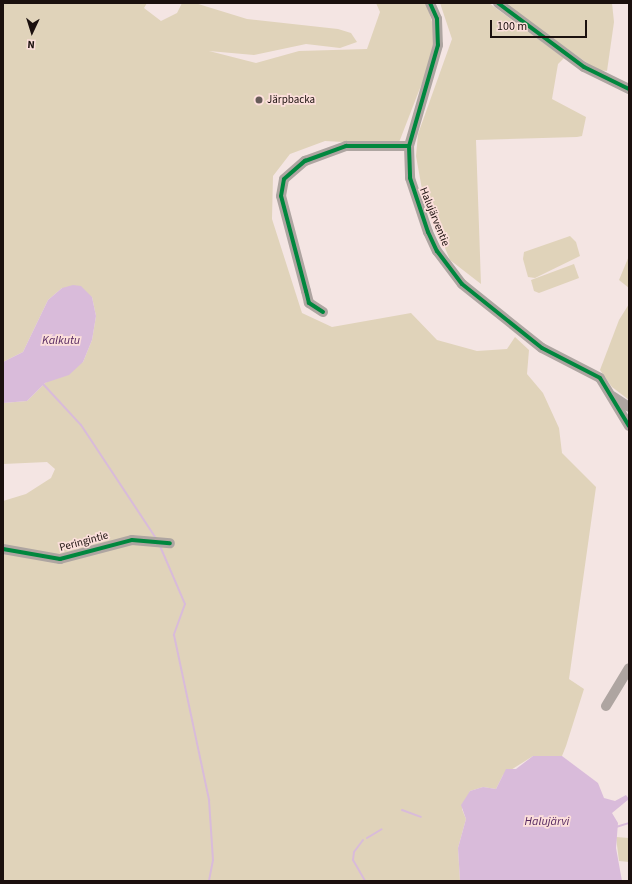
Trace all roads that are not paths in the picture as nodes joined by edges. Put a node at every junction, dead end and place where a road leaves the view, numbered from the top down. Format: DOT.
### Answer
graph roads {
  1 [pos="430,3"];
  2 [pos="498,3"];
  3 [pos="629,89"];
  4 [pos="409,146"];
  5 [pos="323,312"];
  6 [pos="610,394"];
  7 [pos="629,407"];
  8 [pos="629,426"];
  9 [pos="170,543"];
  10 [pos="3,549"];
  11 [pos="629,668"];
  12 [pos="606,706"];
  1 -- 4 [label="street, Halujärventie"];
  2 -- 3 [label="street"];
  4 -- 5 [label="street"];
  4 -- 6 [label="street, Halujärventie"];
  6 -- 7 [label="street"];
  6 -- 8 [label="street, Halujärventie"];
  9 -- 10 [label="street, Peringintie"];
  11 -- 12 [label="street"];
}
